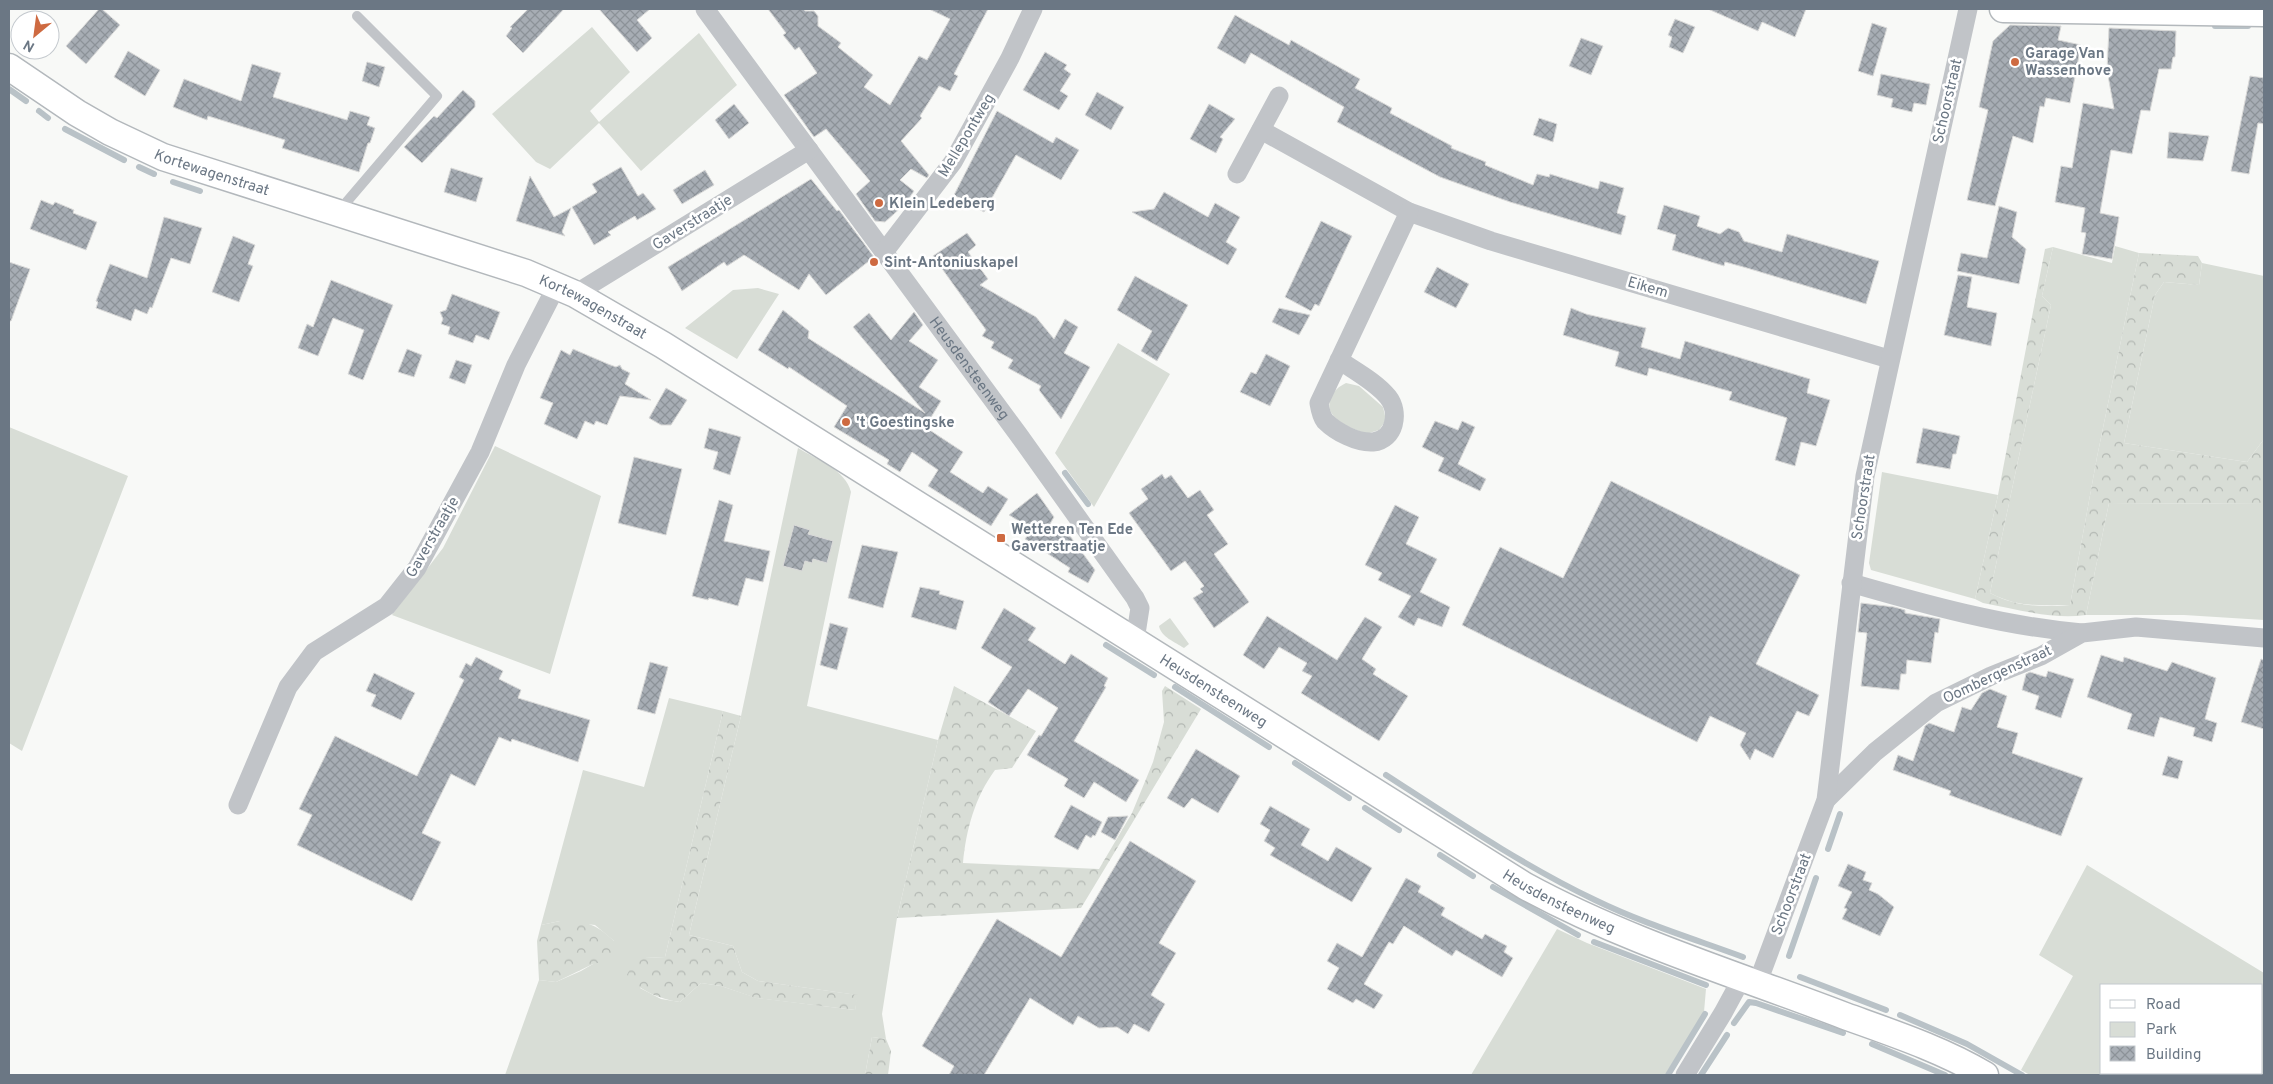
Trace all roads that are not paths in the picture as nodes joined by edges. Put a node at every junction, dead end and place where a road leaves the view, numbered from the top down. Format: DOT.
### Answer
graph roads {
  1 [pos="705,9"];
  2 [pos="1033,9"];
  3 [pos="1968,9"];
  4 [pos="2003,9"];
  5 [pos="2264,13"];
  6 [pos="357,16"];
  7 [pos="9,67"];
  8 [pos="1279,96"];
  9 [pos="1261,130"];
  10 [pos="809,150"];
  11 [pos="1237,174"];
  12 [pos="1409,212"];
  13 [pos="338,213"];
  14 [pos="884,252"];
  15 [pos="566,289"];
  16 [pos="1889,359"];
  17 [pos="1339,360"];
  18 [pos="1850,583"];
  19 [pos="2082,633"];
  20 [pos="2264,638"];
  21 [pos="1135,640"];
  22 [pos="1826,800"];
  23 [pos="238,805"];
  24 [pos="1750,980"];
  25 [pos="1685,1075"];
  26 [pos="1985,1075"];
  1 -- 10 [label="street, Heusdensteenweg"];
  2 -- 14 [label="street, Mellepontweg"];
  3 -- 16 [label="street, Schoorstraat"];
  4 -- 5 [label="street"];
  6 -- 13 [label="lane"];
  7 -- 13 [label="street, Kortewagenstraat"];
  8 -- 9 [label="street"];
  9 -- 11 [label="street"];
  9 -- 12 [label="street, Eikem"];
  10 -- 14 [label="street, Heusdensteenweg"];
  10 -- 15 [label="street, Gaverstraatje"];
  12 -- 16 [label="street, Eikem"];
  12 -- 17 [label="street"];
  13 -- 15 [label="street, Kortewagenstraat"];
  14 -- 21 [label="street, Heusdensteenweg"];
  15 -- 21 [label="street, Kortewagenstraat"];
  15 -- 23 [label="street, Gaverstraatje"];
  16 -- 18 [label="street, Schoorstraat"];
  17 -- 17 [label="street"];
  18 -- 19 [label="street, Oombergenstraat"];
  18 -- 22 [label="street, Schoorstraat"];
  19 -- 20 [label="street, Oombergenstraat"];
  19 -- 22 [label="street, Oombergenstraat"];
  21 -- 24 [label="street, Heusdensteenweg"];
  22 -- 24 [label="street, Schoorstraat"];
  24 -- 25 [label="street, Schoorstraat"];
  24 -- 26 [label="street, Heusdensteenweg"];
}
